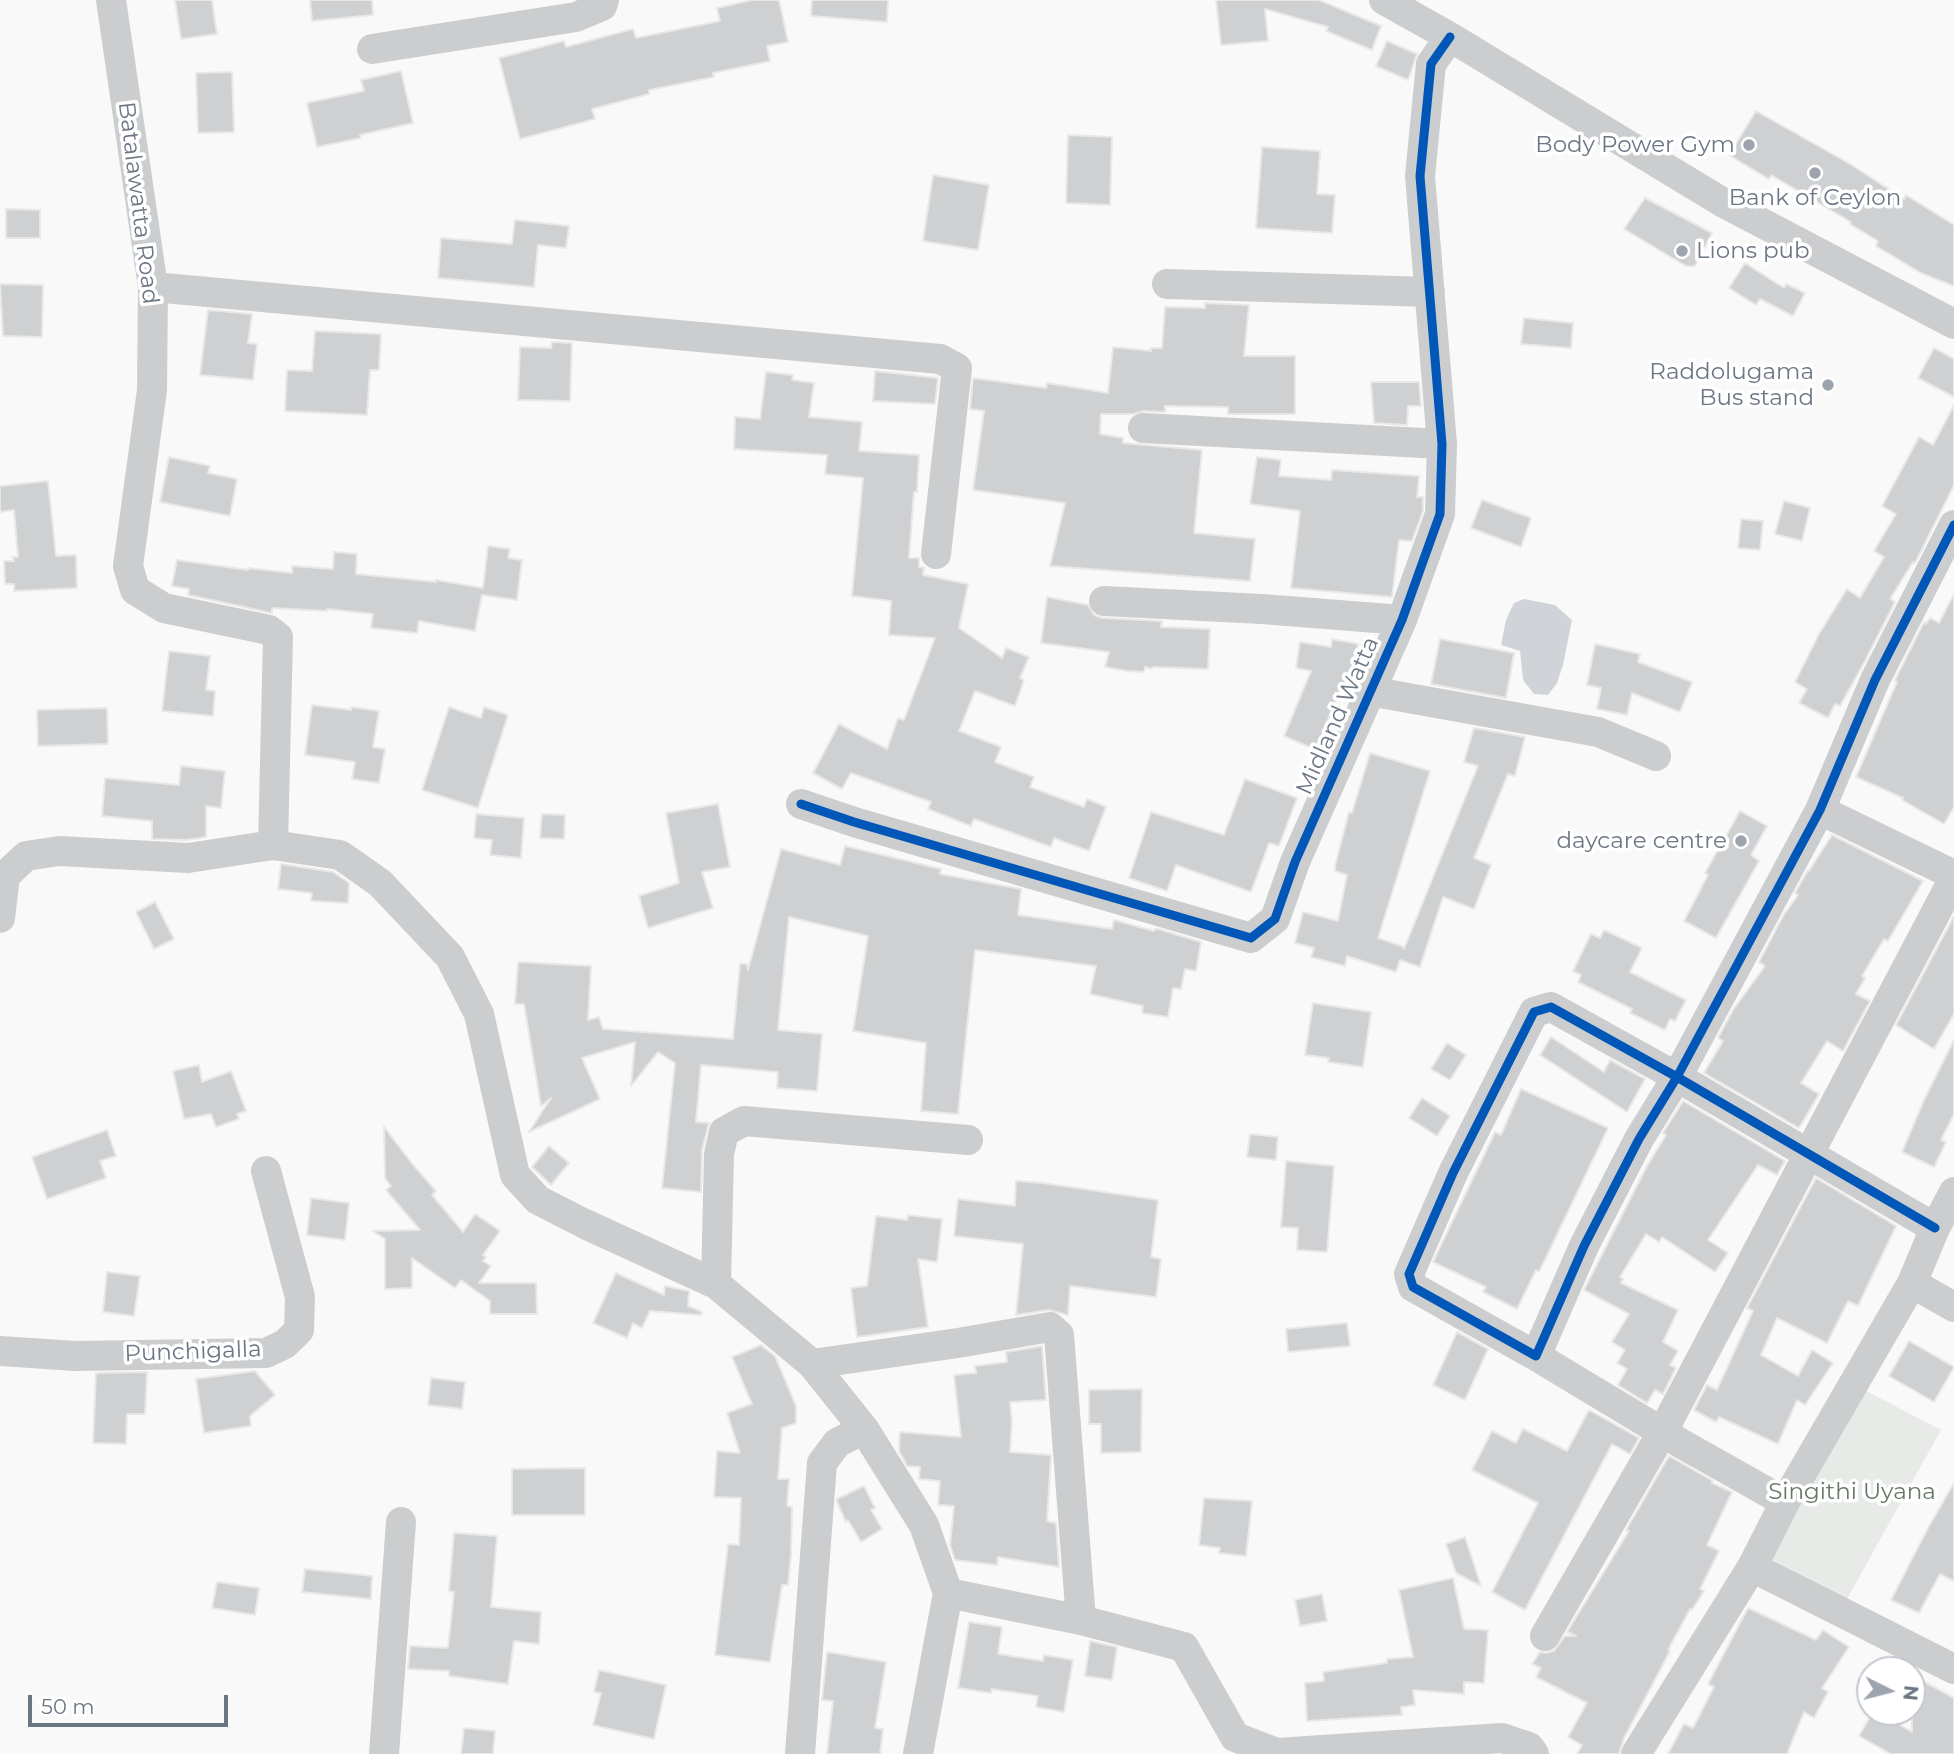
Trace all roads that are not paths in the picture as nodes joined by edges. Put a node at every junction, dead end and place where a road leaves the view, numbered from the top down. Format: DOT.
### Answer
graph roads {
  1 [pos="111,0"];
  2 [pos="604,0"];
  3 [pos="1384,0"];
  4 [pos="1450,37"];
  5 [pos="372,49"];
  6 [pos="1167,284"];
  7 [pos="153,287"];
  8 [pos="1430,292"];
  9 [pos="1954,324"];
  10 [pos="1143,428"];
  11 [pos="1442,444"];
  12 [pos="1954,525"];
  13 [pos="936,554"];
  14 [pos="1104,601"];
  15 [pos="1402,620"];
  16 [pos="1369,691"];
  17 [pos="1656,756"];
  18 [pos="801,804"];
  19 [pos="1819,810"];
  20 [pos="272,845"];
  21 [pos="2,875"];
  22 [pos="1954,876"];
  23 [pos="0,918"];
  24 [pos="1677,1077"];
  25 [pos="968,1140"];
  26 [pos="1809,1154"];
  27 [pos="266,1171"];
  28 [pos="1954,1192"];
  29 [pos="1935,1228"];
  30 [pos="1912,1283"];
  31 [pos="716,1284"];
  32 [pos="1954,1307"];
  33 [pos="0,1351"];
  34 [pos="1536,1356"];
  35 [pos="812,1364"];
  36 [pos="864,1429"];
  37 [pos="1663,1431"];
  38 [pos="1785,1502"];
  39 [pos="401,1522"];
  40 [pos="1752,1567"];
  41 [pos="948,1593"];
  42 [pos="1081,1620"];
  43 [pos="1545,1636"];
  44 [pos="1954,1669"];
  45 [pos="384,1754"];
  46 [pos="800,1754"];
  47 [pos="918,1754"];
  48 [pos="1534,1754"];
  49 [pos="1636,1754"];
  1 -- 7 [label="street, Batalawatta Road"];
  2 -- 5 [label="street"];
  3 -- 4 [label="street"];
  4 -- 8 [label="street, Midland Watta"];
  4 -- 9 [label="street"];
  6 -- 8 [label="street"];
  7 -- 13 [label="street"];
  7 -- 20 [label="street, Batalawatta Road"];
  8 -- 11 [label="street, Midland Watta"];
  10 -- 11 [label="street"];
  11 -- 15 [label="street, Midland Watta"];
  12 -- 19 [label="street"];
  14 -- 15 [label="street"];
  15 -- 16 [label="street, Midland Watta"];
  16 -- 17 [label="street"];
  16 -- 18 [label="street, Midland Watta"];
  19 -- 22 [label="street"];
  19 -- 24 [label="street"];
  20 -- 21 [label="street"];
  20 -- 31 [label="street"];
  21 -- 23 [label="street"];
  22 -- 26 [label="street"];
  24 -- 26 [label="street"];
  24 -- 34 [label="street"];
  24 -- 34 [label="street"];
  25 -- 31 [label="street"];
  26 -- 29 [label="street"];
  26 -- 37 [label="street"];
  27 -- 33 [label="street, Punchigalla"];
  28 -- 29 [label="street"];
  29 -- 30 [label="street"];
  30 -- 32 [label="street"];
  30 -- 38 [label="street"];
  31 -- 35 [label="street"];
  34 -- 37 [label="street"];
  35 -- 36 [label="street"];
  35 -- 42 [label="street"];
  36 -- 41 [label="street"];
  36 -- 46 [label="street"];
  37 -- 38 [label="street"];
  37 -- 43 [label="street"];
  38 -- 40 [label="street"];
  39 -- 45 [label="street"];
  40 -- 44 [label="street"];
  40 -- 49 [label="street"];
  41 -- 42 [label="street"];
  41 -- 47 [label="street"];
  42 -- 48 [label="street"];
}
